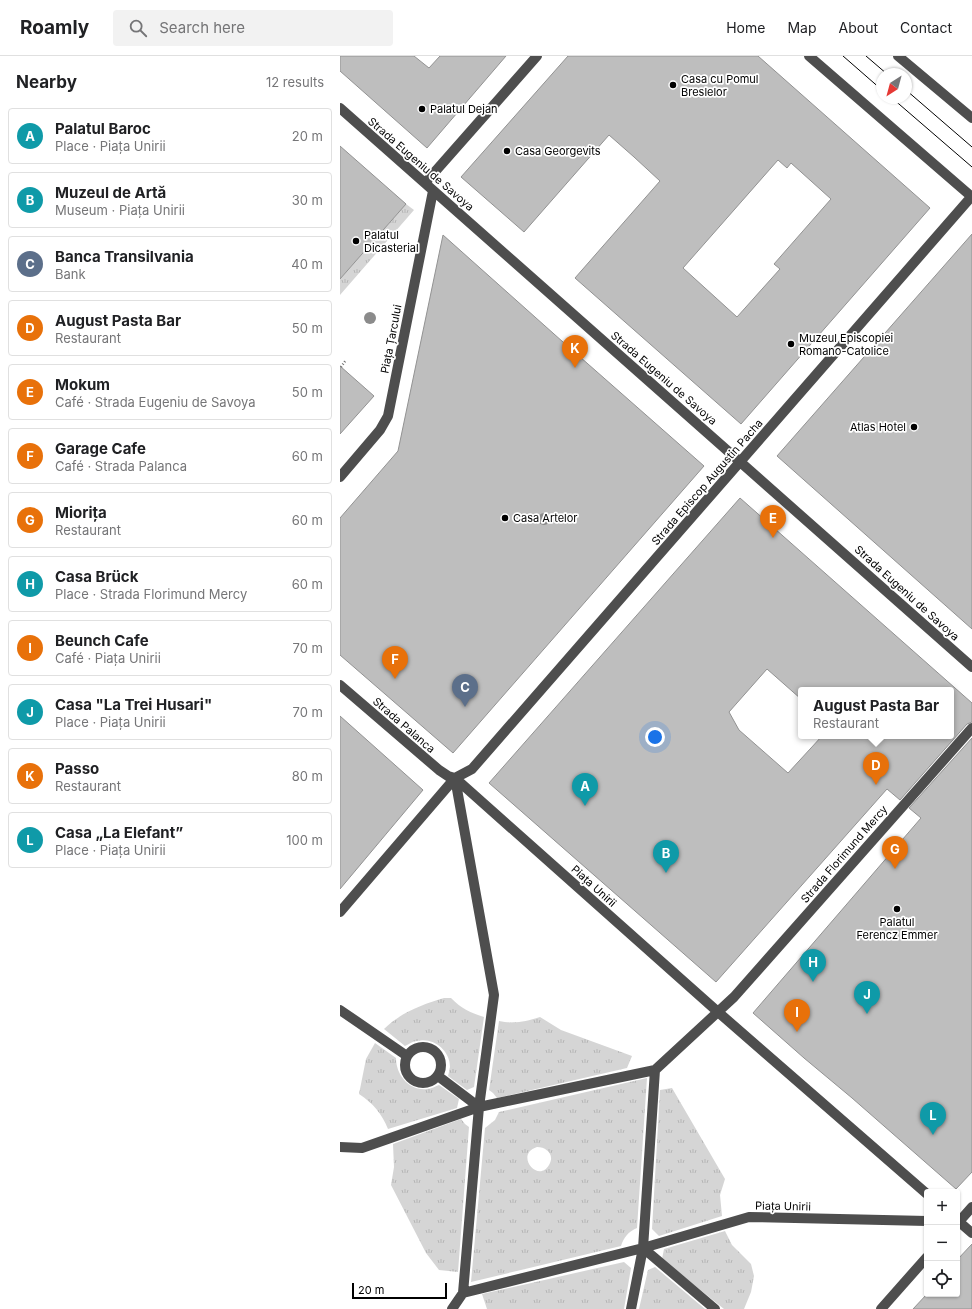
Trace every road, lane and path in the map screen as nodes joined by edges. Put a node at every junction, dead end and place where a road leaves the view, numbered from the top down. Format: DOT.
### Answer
graph roads {
  1 [pos="537,56"];
  2 [pos="809,56"];
  3 [pos="898,56"];
  4 [pos="340,108"];
  5 [pos="972,118"];
  6 [pos="426,183"];
  7 [pos="434,190"];
  8 [pos="972,197"];
  9 [pos="346,360"];
  10 [pos="341,367"];
  11 [pos="740,462"];
  12 [pos="340,477"];
  13 [pos="972,667"];
  14 [pos="340,685"];
  15 [pos="972,728"];
  16 [pos="455,778"];
  17 [pos="340,912"];
  18 [pos="340,1010"];
  19 [pos="718,1012"];
  20 [pos="407,1056"];
  21 [pos="655,1070"];
  22 [pos="438,1076"];
  23 [pos="479,1107"];
  24 [pos="340,1147"];
  25 [pos="924,1191"];
  26 [pos="972,1207"];
  27 [pos="960,1219"];
  28 [pos="924,1221"];
  29 [pos="972,1221"];
  30 [pos="960,1222"];
  31 [pos="960,1224"];
  32 [pos="972,1233"];
  33 [pos="643,1248"];
  34 [pos="924,1260"];
  35 [pos="463,1293"];
  36 [pos="452,1309"];
  37 [pos="631,1309"];
  38 [pos="715,1309"];
  39 [pos="881,1309"];
  1 -- 6 [label="street"];
  2 -- 8 [label="street"];
  3 -- 5 [label="street"];
  4 -- 6 [label="street, Strada Eugeniu de Savoya"];
  6 -- 7 [label="street, Strada Eugeniu de Savoya"];
  7 -- 11 [label="street, Strada Eugeniu de Savoya"];
  7 -- 12 [label="street, Piața Țarcului"];
  8 -- 11 [label="street, Strada Episcop Augustin Pacha"];
  9 -- 10 [label="path"];
  11 -- 13 [label="street, Strada Eugeniu de Savoya"];
  11 -- 16 [label="street, Strada Episcop Augustin Pacha"];
  14 -- 16 [label="street, Strada Palanca"];
  15 -- 19 [label="street, Strada Florimund Mercy"];
  16 -- 17 [label="street"];
  16 -- 19 [label="street, Piața Unirii"];
  16 -- 23 [label="street"];
  18 -- 20 [label="street"];
  19 -- 21 [label="street"];
  19 -- 25 [label="street, Piața Unirii"];
  20 -- 22 [label="street"];
  20 -- 22 [label="street"];
  21 -- 23 [label="street"];
  21 -- 33 [label="street"];
  22 -- 23 [label="street"];
  23 -- 24 [label="street"];
  23 -- 35 [label="street"];
  26 -- 27 [label="street"];
  28 -- 33 [label="street, Piața Unirii"];
  29 -- 30 [label="street"];
  31 -- 32 [label="street"];
  33 -- 35 [label="street, Piața Unirii"];
  33 -- 37 [label="street"];
  33 -- 38 [label="street"];
  34 -- 39 [label="street"];
  35 -- 36 [label="street"];
}
